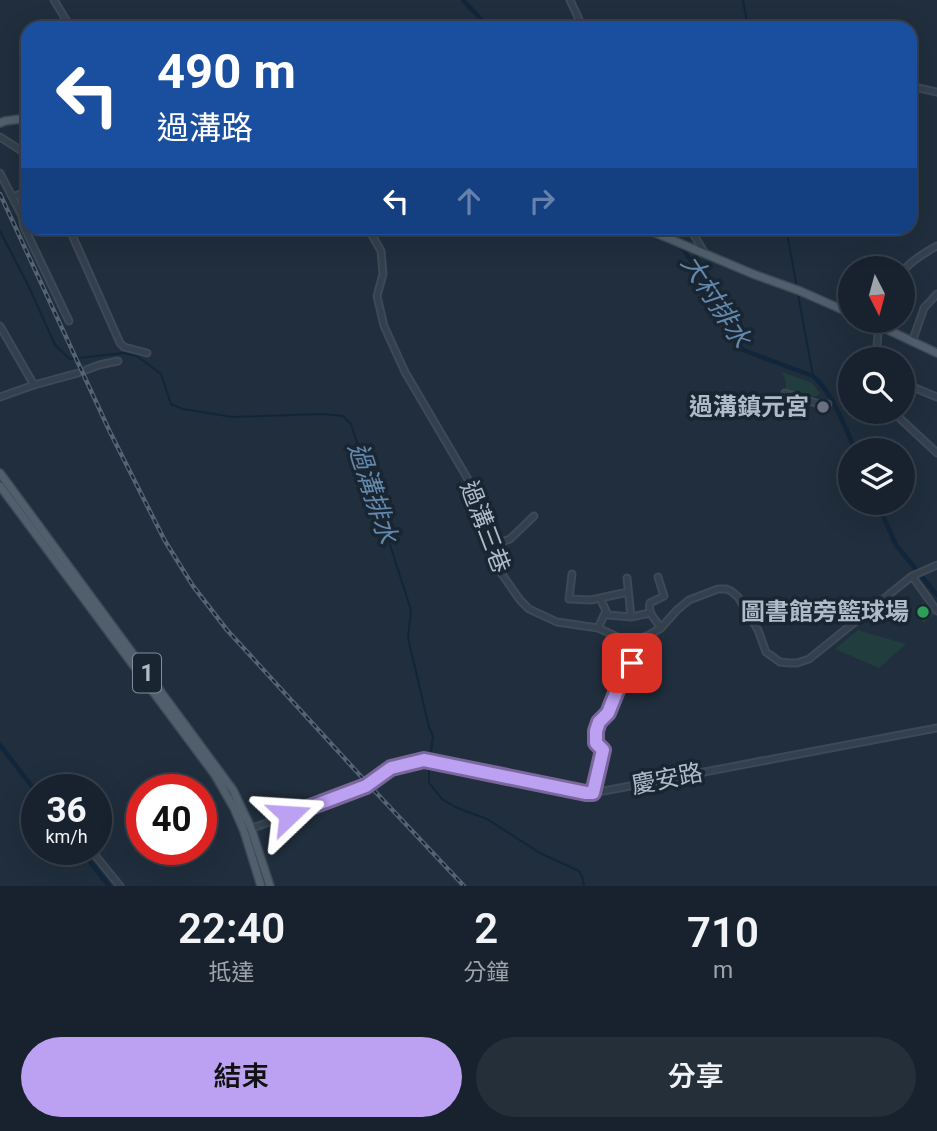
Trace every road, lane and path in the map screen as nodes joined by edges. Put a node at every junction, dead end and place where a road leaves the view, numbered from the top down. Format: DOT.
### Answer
graph roads {
  1 [pos="54,0"];
  2 [pos="570,0"];
  3 [pos="67,21"];
  4 [pos="580,21"];
  5 [pos="917,88"];
  6 [pos="937,92"];
  7 [pos="21,119"];
  8 [pos="0,123"];
  9 [pos="0,137"];
  10 [pos="21,150"];
  11 [pos="0,173"];
  12 [pos="21,194"];
  13 [pos="13,197"];
  14 [pos="21,214"];
  15 [pos="28,235"];
  16 [pos="72,235"];
  17 [pos="372,235"];
  18 [pos="662,235"];
  19 [pos="694,235"];
  20 [pos="937,246"];
  21 [pos="704,252"];
  22 [pos="915,260"];
  23 [pos="937,294"];
  24 [pos="838,308"];
  25 [pos="69,321"];
  26 [pos="0,326"];
  27 [pos="896,333"];
  28 [pos="912,342"];
  29 [pos="147,353"];
  30 [pos="937,353"];
  31 [pos="118,361"];
  32 [pos="86,370"];
  33 [pos="78,373"];
  34 [pos="34,385"];
  35 [pos="915,388"];
  36 [pos="785,393"];
  37 [pos="0,397"];
  38 [pos="937,397"];
  39 [pos="824,404"];
  40 [pos="906,424"];
  41 [pos="937,453"];
  42 [pos="0,472"];
  43 [pos="0,486"];
  44 [pos="534,516"];
  45 [pos="490,547"];
  46 [pos="937,565"];
  47 [pos="572,574"];
  48 [pos="912,576"];
  49 [pos="658,577"];
  50 [pos="627,578"];
  51 [pos="628,592"];
  52 [pos="600,598"];
  53 [pos="606,611"];
  54 [pos="937,611"];
  55 [pos="650,613"];
  56 [pos="631,617"];
  57 [pos="598,628"];
  58 [pos="661,628"];
  59 [pos="635,640"];
  60 [pos="937,728"];
  61 [pos="593,793"];
  62 [pos="248,830"];
  63 [pos="103,865"];
  64 [pos="120,886"];
  65 [pos="261,886"];
  66 [pos="270,886"];
  1 -- 3 [label="street"];
  2 -- 4 [label="street"];
  5 -- 6 [label="street"];
  7 -- 8 [label="main road"];
  9 -- 10 [label="street"];
  11 -- 13 [label="street"];
  12 -- 13 [label="street"];
  13 -- 14 [label="street"];
  15 -- 25 [label="street"];
  16 -- 29 [label="street"];
  17 -- 45 [label="street, 過溝三巷"];
  18 -- 21 [label="main road"];
  19 -- 21 [label="street"];
  20 -- 22 [label="street"];
  21 -- 24 [label="main road"];
  23 -- 28 [label="street"];
  26 -- 34 [label="street"];
  27 -- 28 [label="main road"];
  28 -- 30 [label="main road"];
  31 -- 32 [label="street"];
  33 -- 34 [label="street"];
  34 -- 37 [label="street"];
  35 -- 38 [label="street"];
  36 -- 39 [label="street"];
  40 -- 41 [label="street"];
  42 -- 62 [label="main road, 1"];
  43 -- 62 [label="main road, 1"];
  44 -- 45 [label="street"];
  45 -- 57 [label="street, 過溝三巷"];
  46 -- 48 [label="street"];
  47 -- 52 [label="street"];
  48 -- 54 [label="street"];
  48 -- 58 [label="street"];
  49 -- 55 [label="street"];
  50 -- 51 [label="street"];
  51 -- 52 [label="street"];
  51 -- 56 [label="street"];
  52 -- 53 [label="street"];
  53 -- 56 [label="street"];
  53 -- 57 [label="street"];
  55 -- 56 [label="street"];
  55 -- 58 [label="street"];
  57 -- 59 [label="street, 過溝三巷"];
  58 -- 59 [label="street"];
  59 -- 61 [label="street"];
  60 -- 61 [label="street, 慶安路"];
  61 -- 62 [label="street, 慶安路"];
  62 -- 65 [label="main road, 1"];
  62 -- 66 [label="main road, 1"];
  63 -- 64 [label="street"];
}
